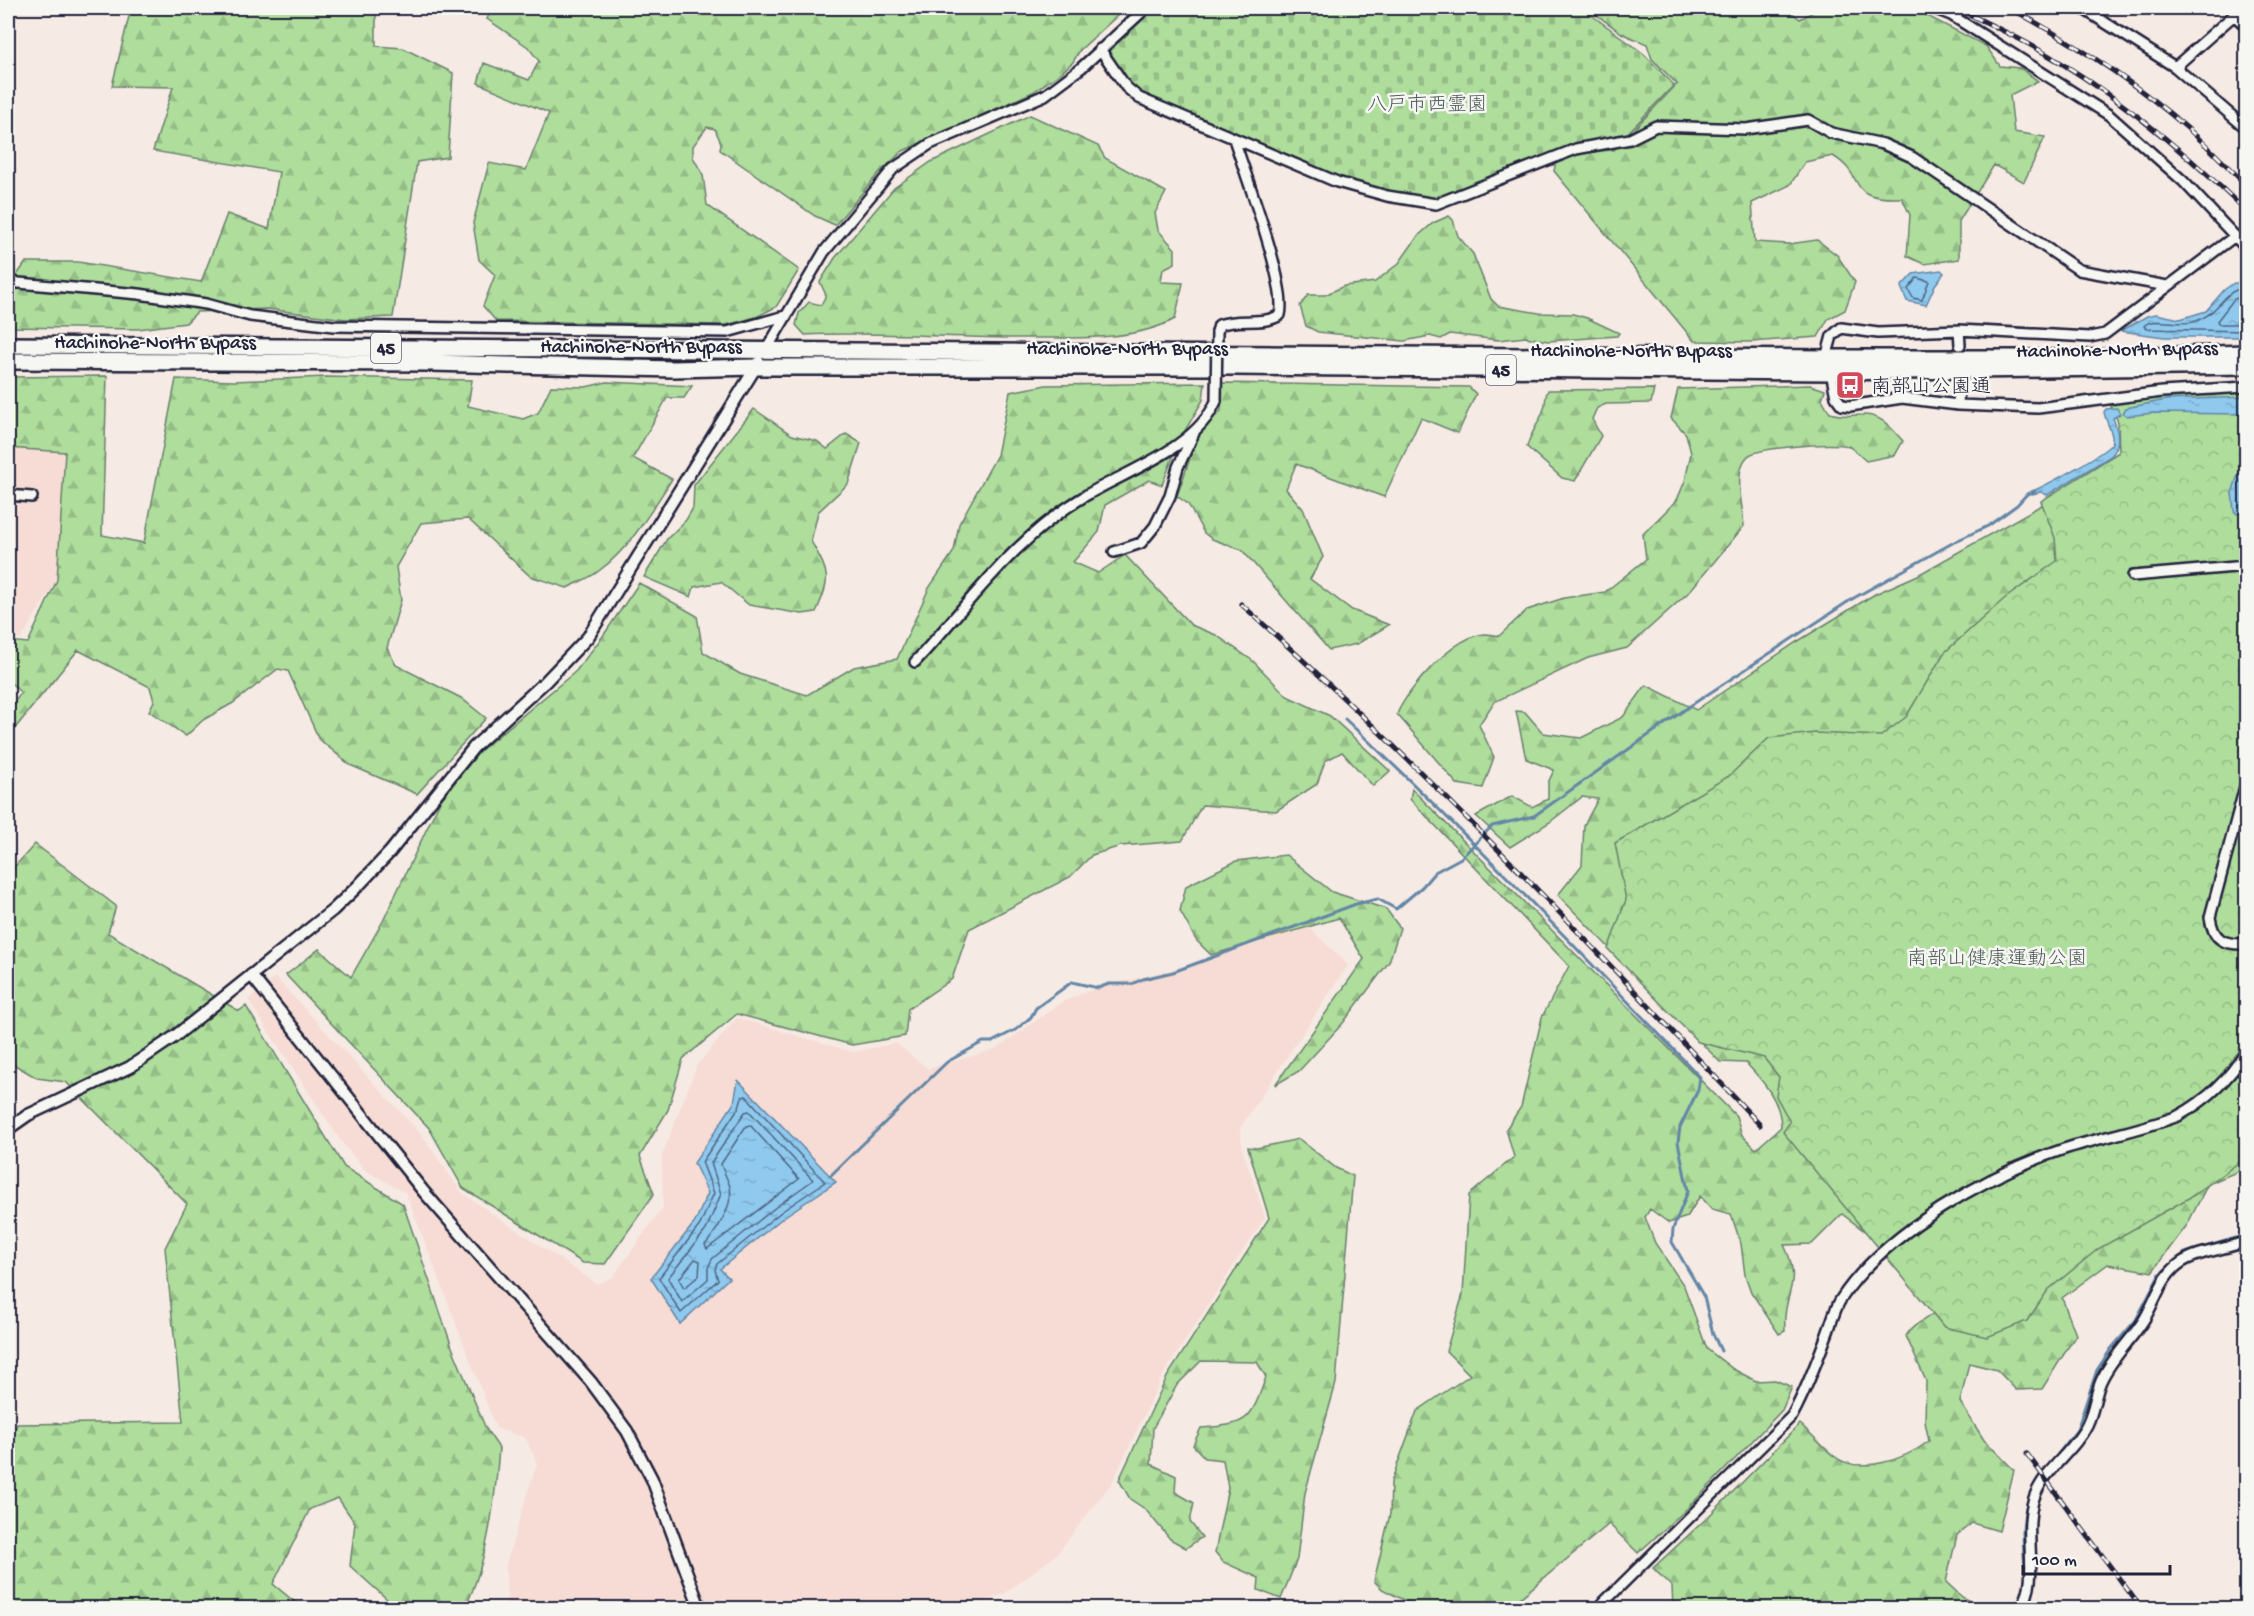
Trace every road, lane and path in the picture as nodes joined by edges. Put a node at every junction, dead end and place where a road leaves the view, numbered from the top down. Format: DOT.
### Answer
graph roads {
  1 [pos="1146,8"];
  2 [pos="1933,8"];
  3 [pos="2082,8"];
  4 [pos="2242,8"];
  5 [pos="1133,12"];
  6 [pos="2235,15"];
  7 [pos="2247,26"];
  8 [pos="1100,49"];
  9 [pos="2175,67"];
  10 [pos="2247,128"];
  11 [pos="1234,139"];
  12 [pos="2235,236"];
  13 [pos="2247,248"];
  14 [pos="8,282"];
  15 [pos="2168,286"];
  16 [pos="785,316"];
  17 [pos="1959,330"];
  18 [pos="8,345"];
  19 [pos="1960,345"];
  20 [pos="765,352"];
  21 [pos="2247,353"];
  22 [pos="8,361"];
  23 [pos="1828,365"];
  24 [pos="2247,366"];
  25 [pos="756,367"];
  26 [pos="1959,384"];
  27 [pos="2247,387"];
  28 [pos="1958,405"];
  29 [pos="1197,429"];
  30 [pos="8,495"];
  31 [pos="32,497"];
  32 [pos="1114,552"];
  33 [pos="2247,566"];
  34 [pos="2133,576"];
  35 [pos="915,662"];
  36 [pos="2247,783"];
  37 [pos="2247,944"];
  38 [pos="251,975"];
  39 [pos="2247,1051"];
  40 [pos="8,1129"];
  41 [pos="2247,1241"];
  42 [pos="700,1608"];
  43 [pos="1598,1608"];
  44 [pos="2021,1608"];
  1 -- 5 [label="street"];
  2 -- 12 [label="street"];
  3 -- 9 [label="street"];
  4 -- 6 [label="street"];
  5 -- 8 [label="street"];
  6 -- 7 [label="street"];
  6 -- 9 [label="street"];
  8 -- 11 [label="street"];
  8 -- 16 [label="street"];
  9 -- 10 [label="street"];
  11 -- 15 [label="street"];
  11 -- 29 [label="street, bridge"];
  12 -- 13 [label="street"];
  12 -- 15 [label="street"];
  14 -- 16 [label="street"];
  15 -- 17 [label="street"];
  16 -- 20 [label="street"];
  17 -- 19 [label="street"];
  17 -- 23 [label="street"];
  18 -- 20 [label="highway, Hachinohe-North Bypass / 45"];
  20 -- 23 [label="highway, Hachinohe-North Bypass / 45"];
  20 -- 25 [label="street"];
  21 -- 23 [label="highway, Hachinohe-North Bypass / 45"];
  22 -- 25 [label="highway, Hachinohe-North Bypass / 45"];
  23 -- 24 [label="highway, Hachinohe-North Bypass / 45"];
  23 -- 25 [label="highway, Hachinohe-North Bypass / 45"];
  23 -- 28 [label="street"];
  25 -- 38 [label="street"];
  26 -- 28 [label="street"];
  27 -- 28 [label="street"];
  29 -- 32 [label="street"];
  29 -- 35 [label="street"];
  30 -- 31 [label="street"];
  33 -- 34 [label="street"];
  36 -- 37 [label="street"];
  38 -- 40 [label="street"];
  38 -- 42 [label="street"];
  39 -- 43 [label="street"];
  41 -- 44 [label="street"];
}
